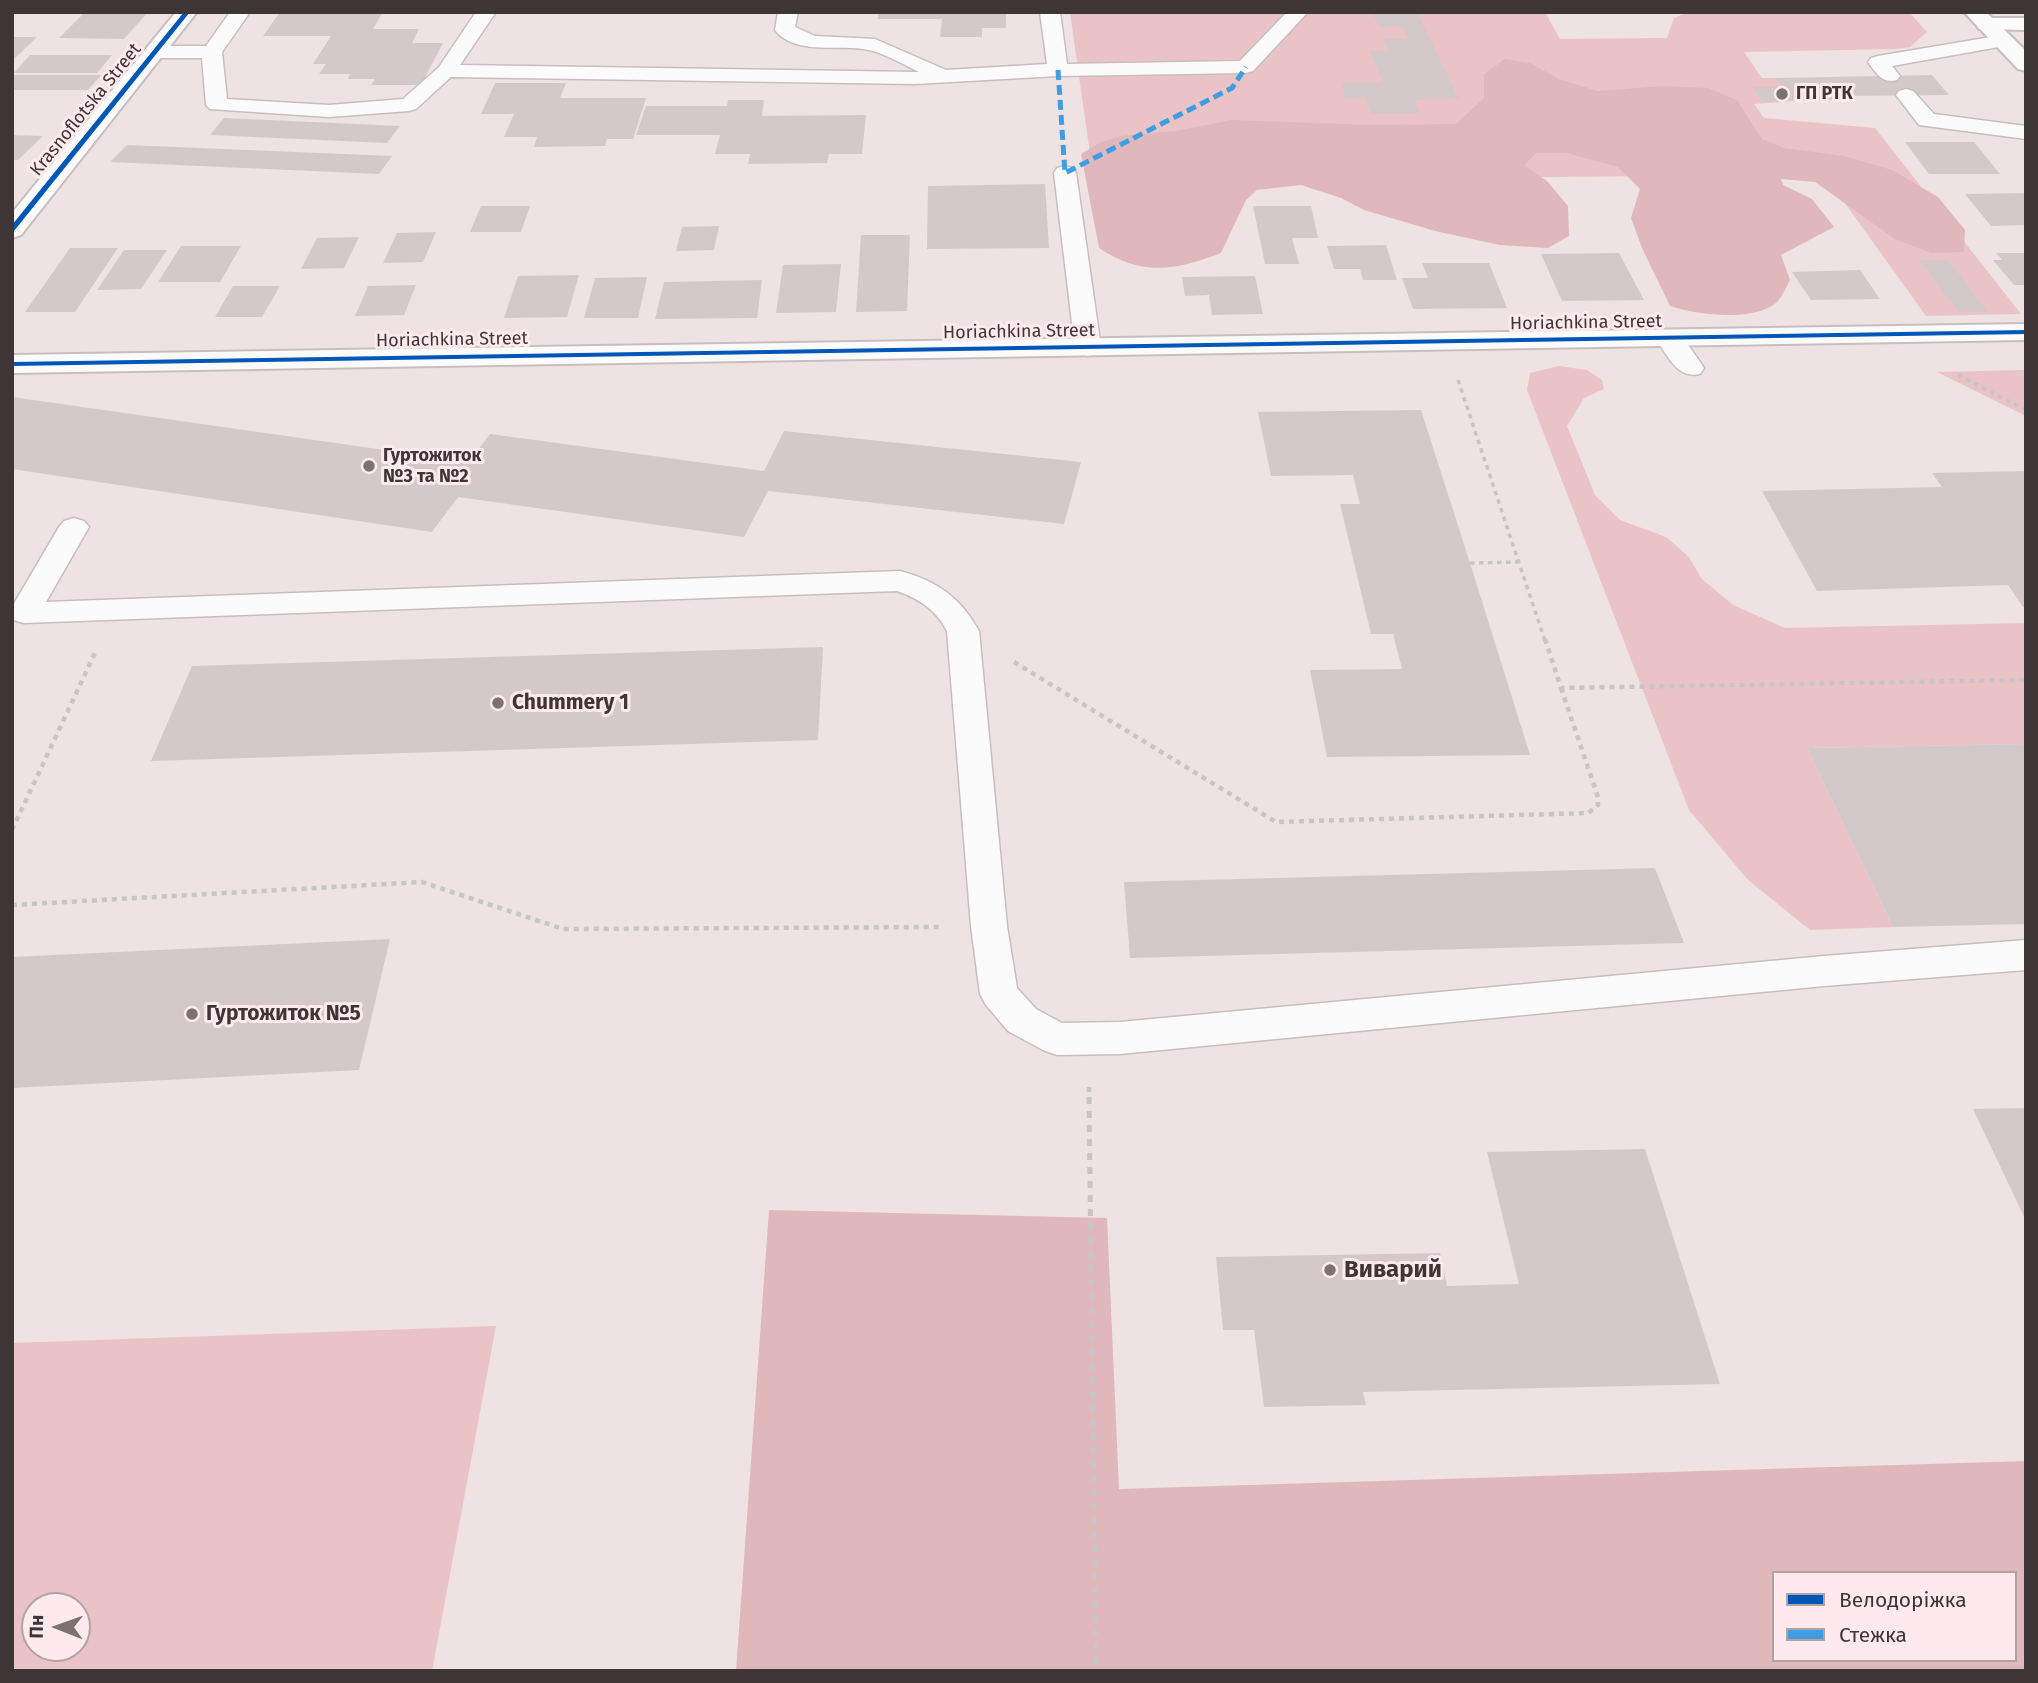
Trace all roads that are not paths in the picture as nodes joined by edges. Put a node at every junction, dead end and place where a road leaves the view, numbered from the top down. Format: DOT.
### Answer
graph roads {
  1 [pos="187,12"];
  2 [pos="240,12"];
  3 [pos="486,12"];
  4 [pos="788,12"];
  5 [pos="1050,12"];
  6 [pos="1298,12"];
  7 [pos="1981,18"];
  8 [pos="2026,24"];
  9 [pos="2003,41"];
  10 [pos="154,52"];
  11 [pos="212,52"];
  12 [pos="2026,64"];
  13 [pos="1058,70"];
  14 [pos="446,71"];
  15 [pos="949,76"];
  16 [pos="1890,76"];
  17 [pos="1906,95"];
  18 [pos="2026,133"];
  19 [pos="1065,173"];
  20 [pos="12,230"];
  21 [pos="2026,332"];
  22 [pos="1670,339"];
  23 [pos="1088,348"];
  24 [pos="12,364"];
  25 [pos="1690,368"];
  26 [pos="74,527"];
  27 [pos="2026,955"];
  1 -- 10 [label="street, Krasnoflotska Street"];
  2 -- 11 [label="lane"];
  3 -- 14 [label="lane"];
  4 -- 15 [label="lane"];
  5 -- 13 [label="lane"];
  6 -- 13 [label="lane"];
  7 -- 8 [label="street"];
  7 -- 9 [label="street"];
  9 -- 12 [label="street"];
  9 -- 16 [label="lane"];
  10 -- 11 [label="lane"];
  10 -- 20 [label="street, Krasnoflotska Street"];
  11 -- 14 [label="lane"];
  13 -- 15 [label="lane"];
  14 -- 15 [label="lane"];
  17 -- 18 [label="lane"];
  19 -- 23 [label="lane"];
  21 -- 22 [label="street, Horiachkina Street"];
  22 -- 23 [label="street, Horiachkina Street"];
  22 -- 25 [label="lane"];
  23 -- 24 [label="street, Horiachkina Street"];
  26 -- 27 [label="lane"];
}
